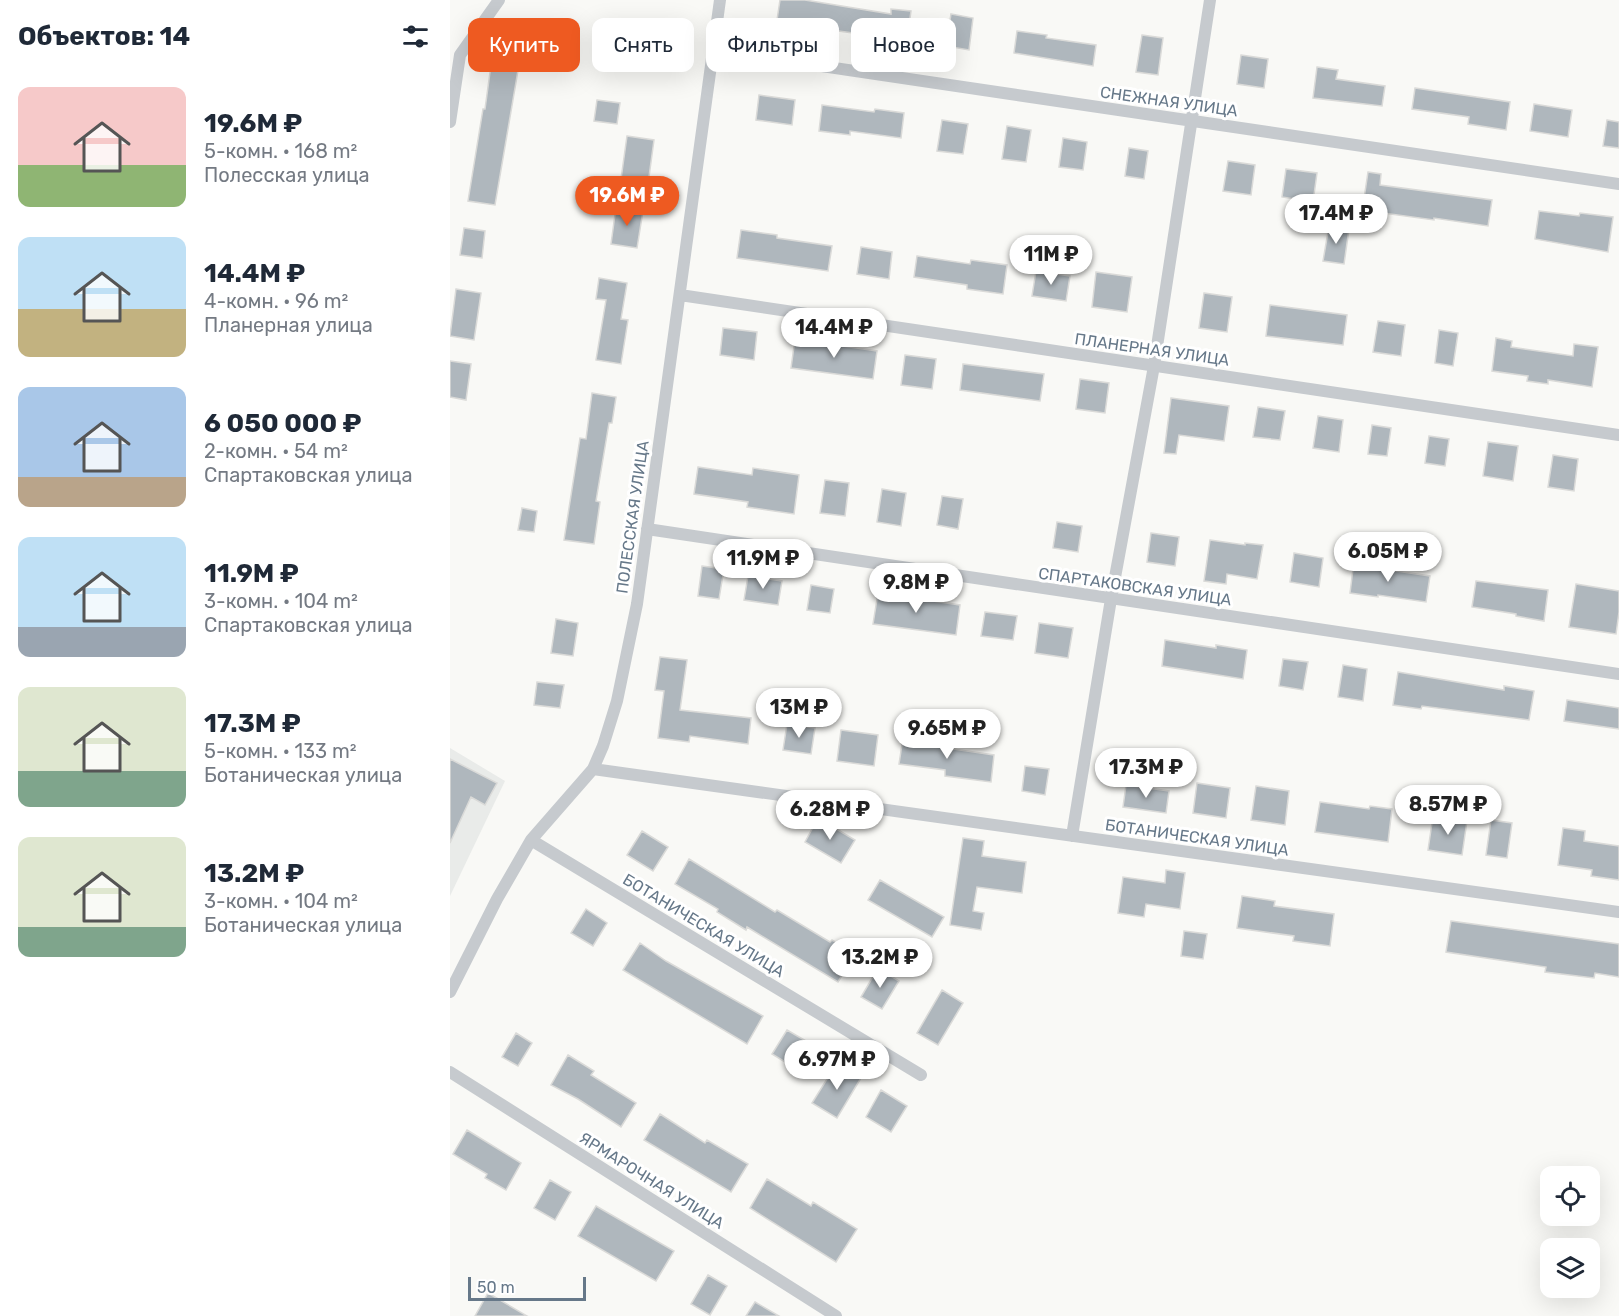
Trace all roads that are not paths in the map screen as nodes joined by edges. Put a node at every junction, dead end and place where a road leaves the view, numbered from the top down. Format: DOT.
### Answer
graph roads {
  1 [pos="499,0"];
  2 [pos="720,0"];
  3 [pos="1210,0"];
  4 [pos="717,18"];
  5 [pos="839,69"];
  6 [pos="710,72"];
  7 [pos="1191,121"];
  8 [pos="450,122"];
  9 [pos="1619,184"];
  10 [pos="680,295"];
  11 [pos="1154,366"];
  12 [pos="1619,435"];
  13 [pos="647,530"];
  14 [pos="1111,598"];
  15 [pos="1619,674"];
  16 [pos="593,769"];
  17 [pos="1072,836"];
  18 [pos="531,840"];
  19 [pos="1619,912"];
  20 [pos="450,992"];
  21 [pos="450,1072"];
  22 [pos="921,1075"];
  23 [pos="836,1316"];
  1 -- 8 [label="street"];
  2 -- 4 [label="street, ПОЛЕССКАЯ УЛИЦА"];
  3 -- 7 [label="street"];
  5 -- 7 [label="street, СНЕЖНАЯ УЛИЦА"];
  6 -- 10 [label="street, ПОЛЕССКАЯ УЛИЦА"];
  7 -- 9 [label="street, СНЕЖНАЯ УЛИЦА"];
  7 -- 11 [label="street"];
  10 -- 11 [label="street, ПЛАНЕРНАЯ УЛИЦА"];
  10 -- 13 [label="street, ПОЛЕССКАЯ УЛИЦА"];
  11 -- 12 [label="street, ПЛАНЕРНАЯ УЛИЦА"];
  11 -- 14 [label="street"];
  13 -- 14 [label="street, СПАРТАКОВСКАЯ УЛИЦА"];
  13 -- 16 [label="street, ПОЛЕССКАЯ УЛИЦА"];
  14 -- 15 [label="street, СПАРТАКОВСКАЯ УЛИЦА"];
  14 -- 17 [label="street"];
  16 -- 17 [label="street, БОТАНИЧЕСКАЯ УЛИЦА"];
  16 -- 18 [label="street, ПОЛЕССКАЯ УЛИЦА"];
  17 -- 19 [label="street, БОТАНИЧЕСКАЯ УЛИЦА"];
  18 -- 20 [label="street, ПОЛЕССКАЯ УЛИЦА"];
  18 -- 22 [label="street, БОТАНИЧЕСКАЯ УЛИЦА"];
  21 -- 23 [label="street, ЯРМАРОЧНАЯ УЛИЦА"];
}
